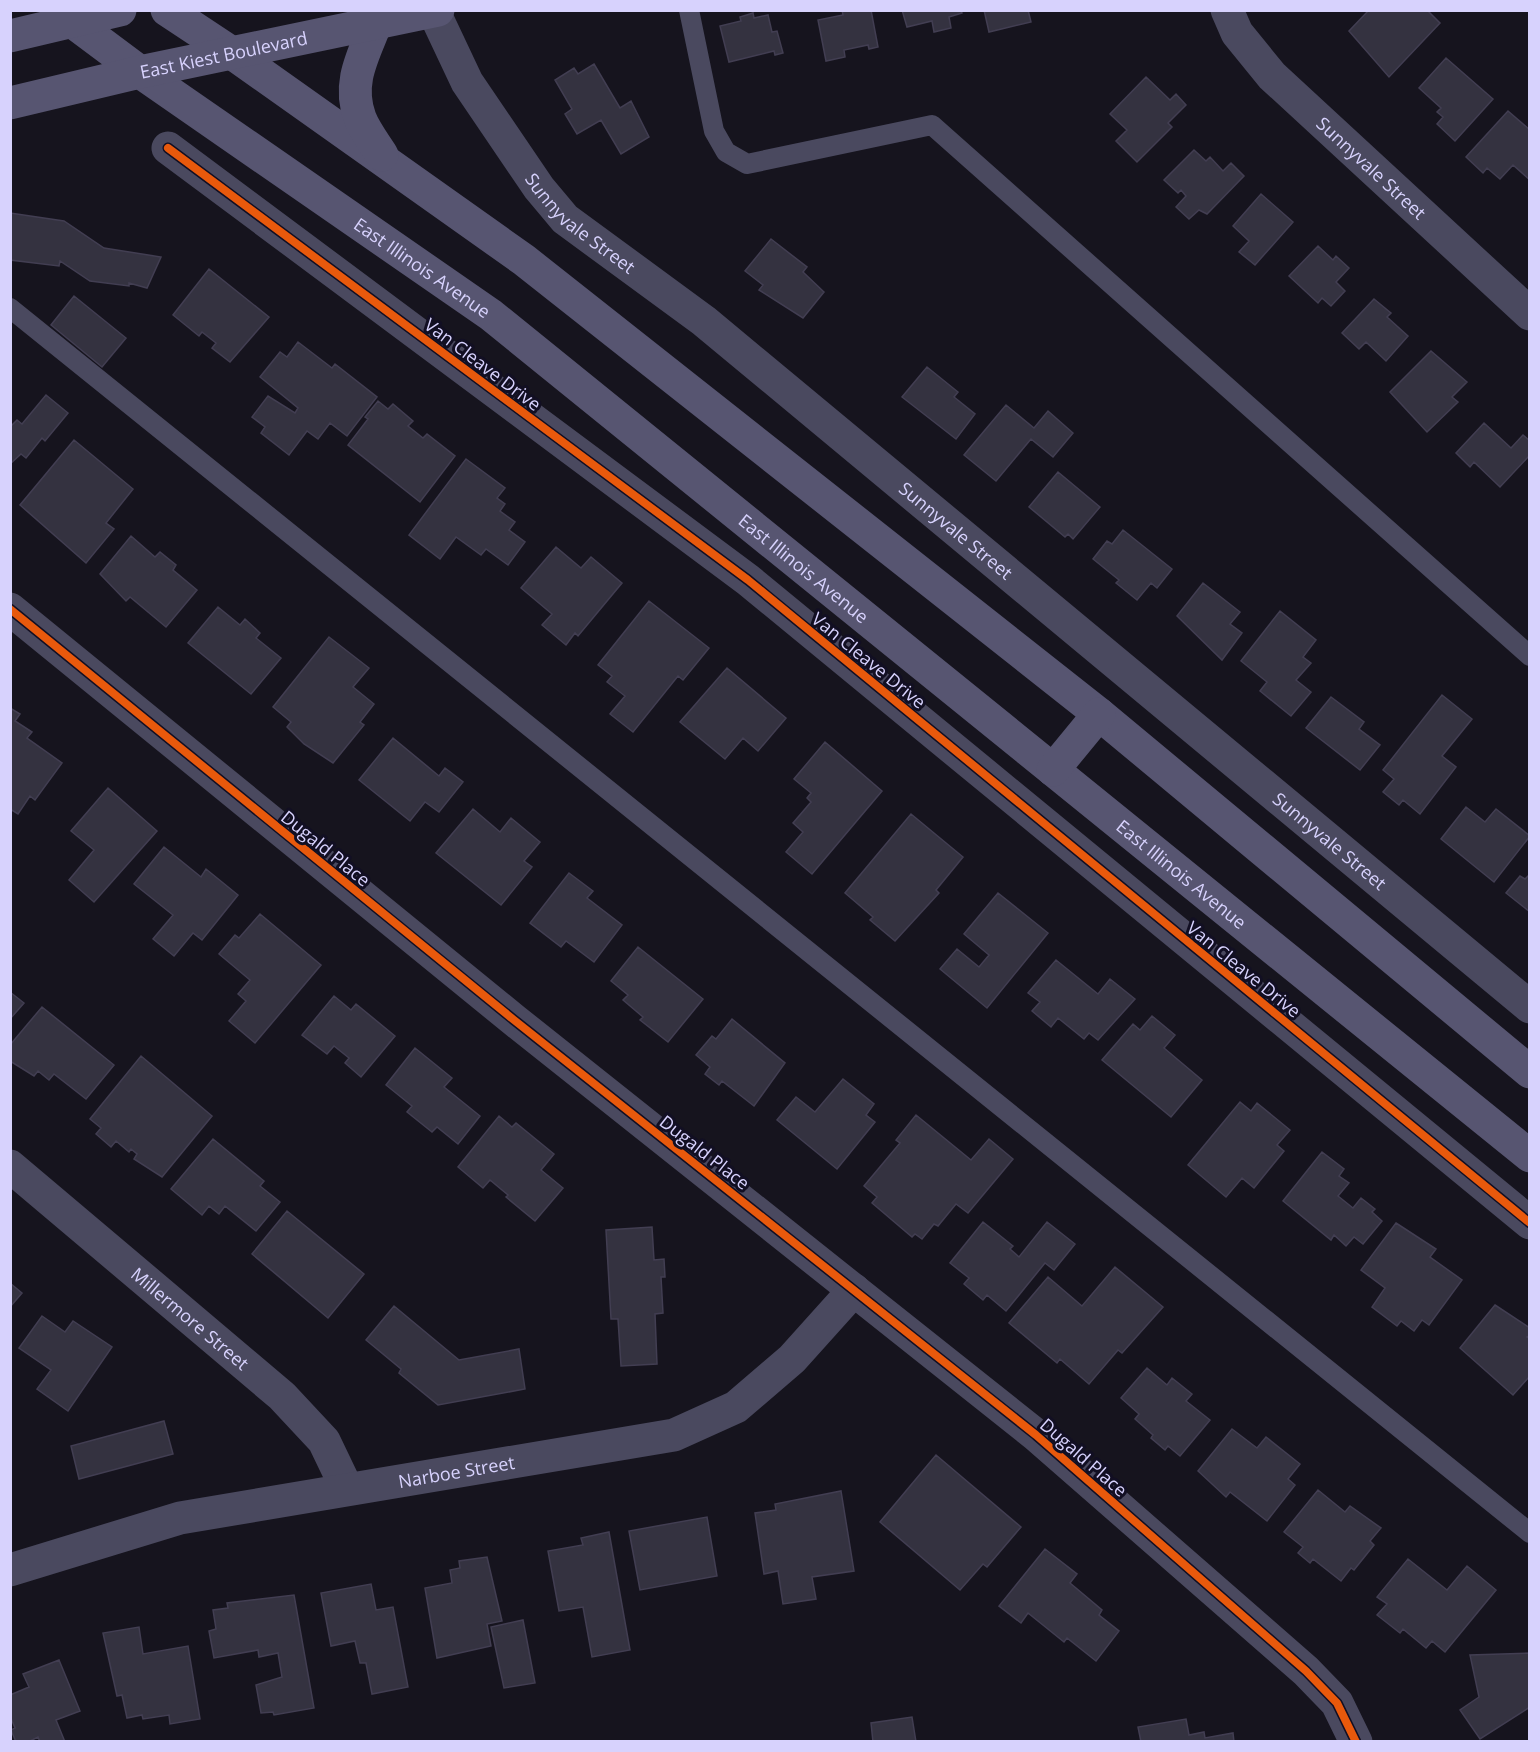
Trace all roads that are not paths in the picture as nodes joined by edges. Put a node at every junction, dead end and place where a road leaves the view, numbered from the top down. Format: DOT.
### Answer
graph roads {
  1 [pos="120,10"];
  2 [pos="167,10"];
  3 [pos="689,10"];
  4 [pos="1227,10"];
  5 [pos="436,11"];
  6 [pos="64,16"];
  7 [pos="376,23"];
  8 [pos="10,36"];
  9 [pos="232,53"];
  10 [pos="140,72"];
  11 [pos="10,104"];
  12 [pos="168,148"];
  13 [pos="388,165"];
  14 [pos="10,308"];
  15 [pos="1530,314"];
  16 [pos="10,609"];
  17 [pos="1530,656"];
  18 [pos="1099,714"];
  19 [pos="1053,770"];
  20 [pos="1530,1007"];
  21 [pos="1530,1072"];
  22 [pos="1530,1156"];
  23 [pos="10,1166"];
  24 [pos="1530,1223"];
  25 [pos="854,1290"];
  26 [pos="347,1489"];
  27 [pos="1530,1533"];
  28 [pos="10,1570"];
  29 [pos="1356,1742"];
  1 -- 6 [label="main road"];
  2 -- 9 [label="main road"];
  3 -- 17 [label="lane"];
  4 -- 15 [label="street, Sunnyvale Street"];
  5 -- 7 [label="main road, East Kiest Boulevard"];
  5 -- 20 [label="street, Sunnyvale Street"];
  6 -- 8 [label="main road"];
  6 -- 10 [label="main road, East Illinois Avenue"];
  7 -- 9 [label="main road, East Kiest Boulevard"];
  7 -- 13 [label="main road"];
  9 -- 10 [label="main road, East Kiest Boulevard"];
  9 -- 13 [label="main road"];
  10 -- 11 [label="main road, East Kiest Boulevard"];
  10 -- 19 [label="main road, East Illinois Avenue"];
  12 -- 24 [label="street, Van Cleave Drive"];
  13 -- 18 [label="main road"];
  14 -- 27 [label="lane"];
  16 -- 25 [label="street, Dugald Place"];
  18 -- 19 [label="main road"];
  18 -- 21 [label="main road"];
  19 -- 22 [label="main road, East Illinois Avenue"];
  23 -- 26 [label="street, Millermore Street"];
  25 -- 26 [label="street, Narboe Street"];
  25 -- 29 [label="street, Dugald Place"];
  26 -- 28 [label="street, Narboe Street"];
}
